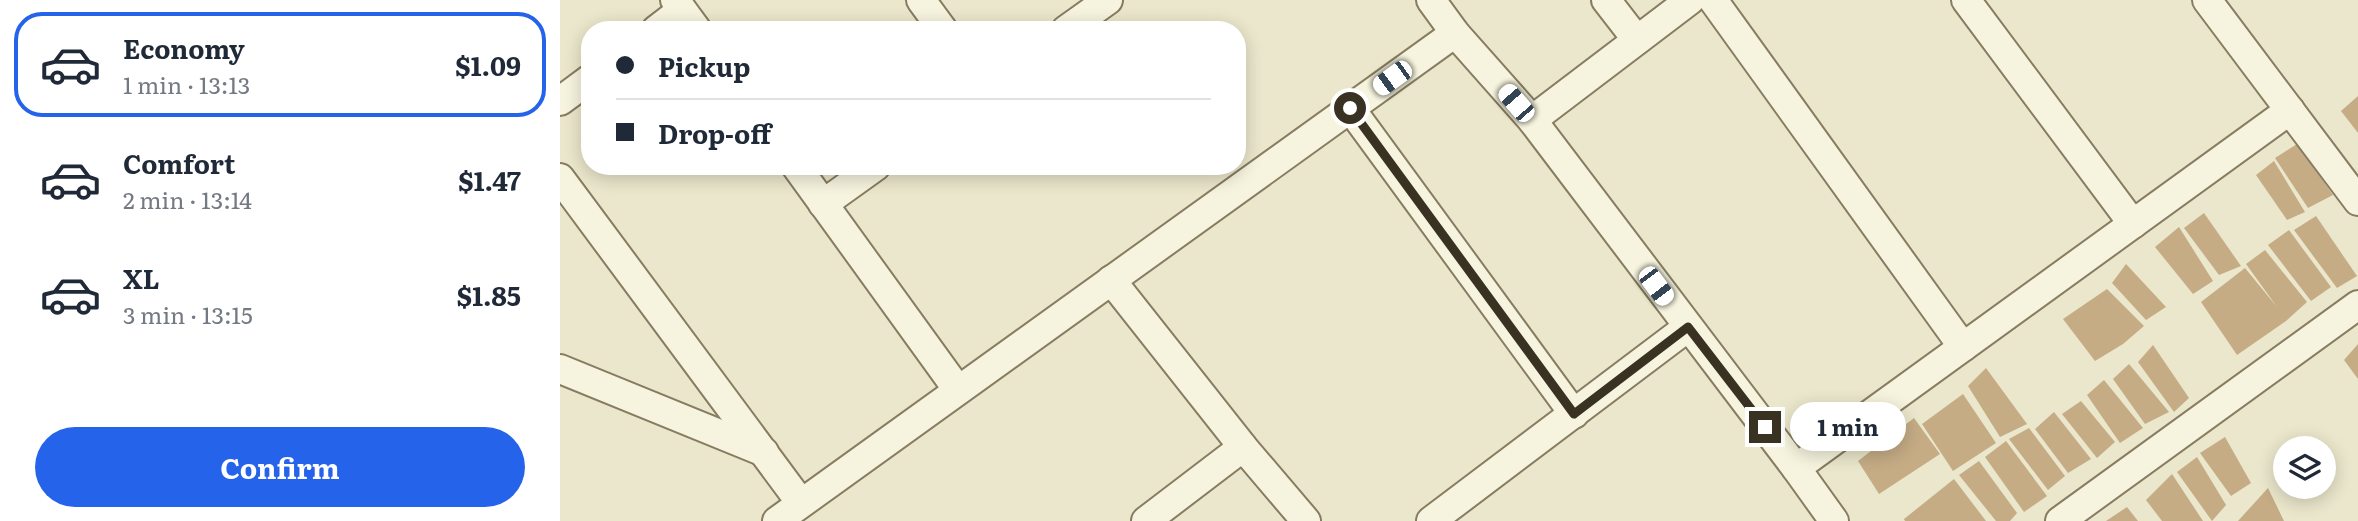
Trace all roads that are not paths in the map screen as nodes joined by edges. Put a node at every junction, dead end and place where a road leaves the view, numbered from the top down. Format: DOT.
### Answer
graph roads {
  1 [pos="921,0"];
  2 [pos="1108,0"];
  3 [pos="1431,0"];
  4 [pos="1606,0"];
  5 [pos="1690,0"];
  6 [pos="1713,0"];
  7 [pos="1966,0"];
  8 [pos="2207,0"];
  9 [pos="936,21"];
  10 [pos="1079,21"];
  11 [pos="1455,33"];
  12 [pos="1637,40"];
  13 [pos="581,86"];
  14 [pos="560,101"];
  15 [pos="1350,108"];
  16 [pos="2290,110"];
  17 [pos="1532,120"];
  18 [pos="802,175"];
  19 [pos="863,175"];
  20 [pos="560,178"];
  21 [pos="2358,201"];
  22 [pos="823,204"];
  23 [pos="2133,224"];
  24 [pos="1111,280"];
  25 [pos="2358,305"];
  26 [pos="1688,327"];
  27 [pos="1963,347"];
  28 [pos="560,369"];
  29 [pos="958,390"];
  30 [pos="1574,414"];
  31 [pos="1243,447"];
  32 [pos="764,452"];
  33 [pos="1797,468"];
  34 [pos="801,503"];
  35 [pos="777,521"];
  36 [pos="1146,521"];
  37 [pos="1306,521"];
  38 [pos="1431,521"];
  39 [pos="1834,521"];
  40 [pos="2060,521"];
  1 -- 9 [label="street"];
  2 -- 10 [label="street"];
  3 -- 11 [label="street"];
  4 -- 12 [label="street"];
  5 -- 12 [label="street"];
  6 -- 27 [label="street"];
  7 -- 23 [label="street"];
  8 -- 16 [label="street"];
  11 -- 15 [label="street"];
  11 -- 17 [label="street"];
  12 -- 17 [label="street"];
  13 -- 14 [label="street"];
  15 -- 24 [label="street"];
  15 -- 30 [label="street"];
  16 -- 21 [label="street"];
  16 -- 23 [label="street"];
  17 -- 26 [label="street"];
  18 -- 22 [label="street"];
  19 -- 22 [label="street"];
  20 -- 32 [label="street"];
  22 -- 29 [label="street"];
  23 -- 27 [label="street"];
  24 -- 29 [label="street"];
  24 -- 31 [label="street"];
  25 -- 40 [label="street"];
  26 -- 30 [label="street"];
  26 -- 33 [label="street"];
  27 -- 33 [label="street"];
  28 -- 32 [label="street"];
  29 -- 34 [label="street"];
  30 -- 38 [label="street"];
  31 -- 36 [label="street"];
  31 -- 37 [label="street"];
  32 -- 34 [label="street"];
  33 -- 39 [label="street"];
  34 -- 35 [label="street"];
}
